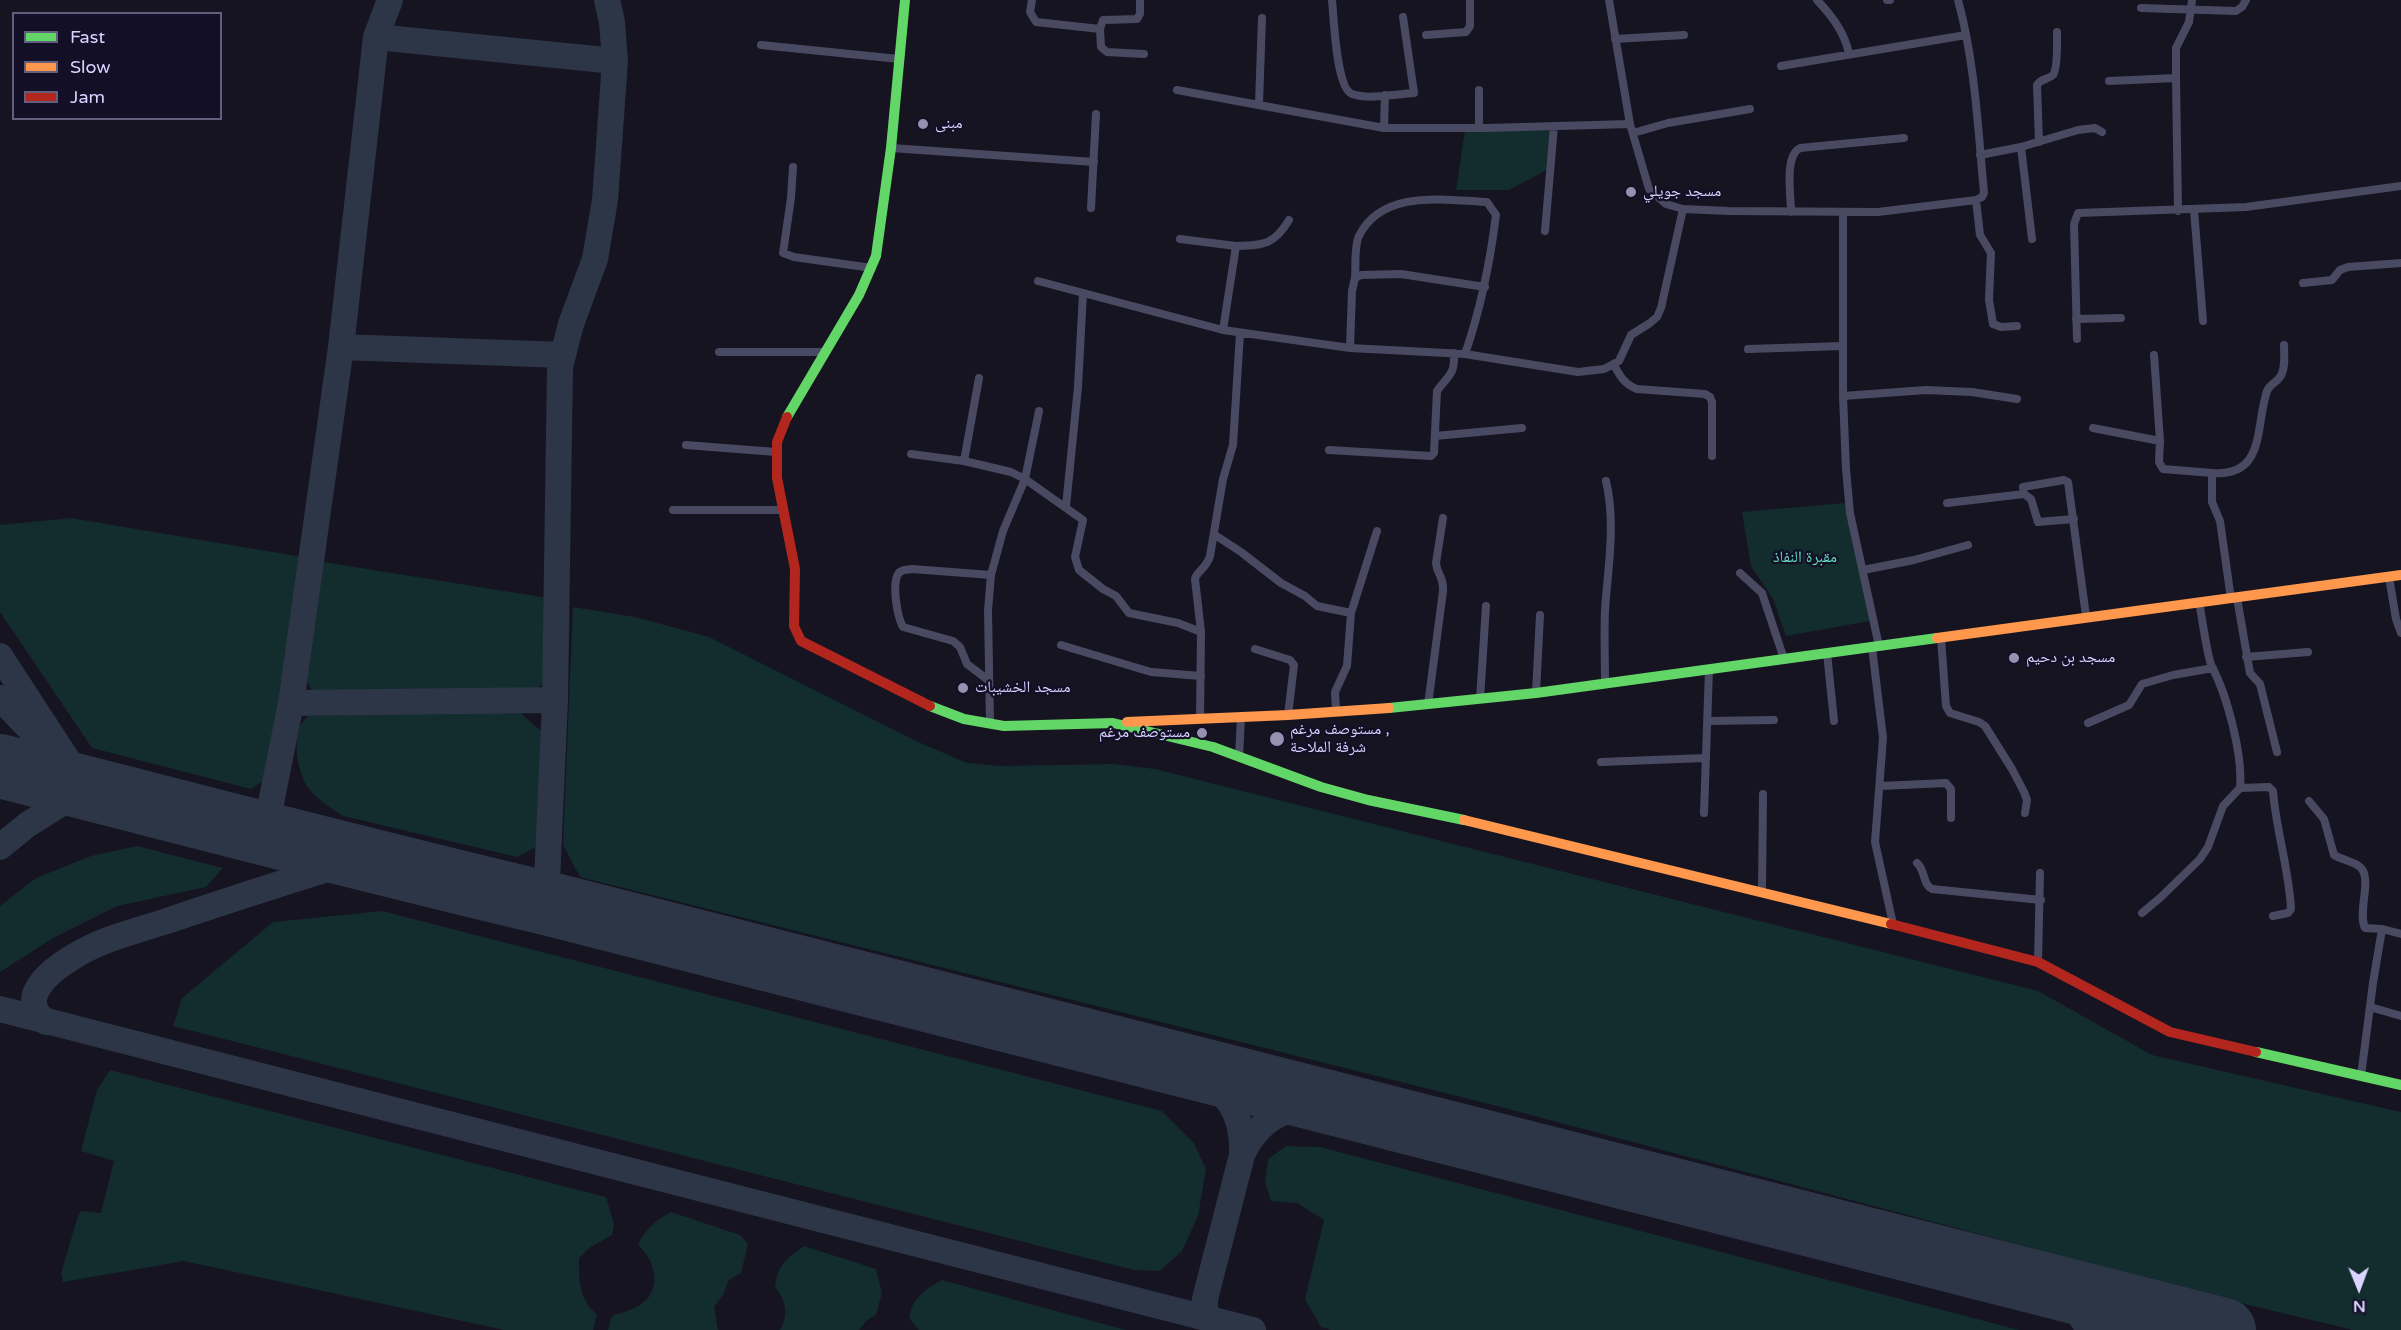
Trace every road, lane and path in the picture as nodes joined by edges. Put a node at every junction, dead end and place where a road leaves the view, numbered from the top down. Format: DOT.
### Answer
graph roads {
  1 [pos="905,0"];
  2 [pos="1032,0"];
  3 [pos="1140,0"];
  4 [pos="1332,0"];
  5 [pos="1470,0"];
  6 [pos="1609,0"];
  7 [pos="1817,0"];
  8 [pos="1958,0"];
  9 [pos="2246,0"];
  10 [pos="2192,4"];
  11 [pos="2141,8"];
  12 [pos="1403,17"];
  13 [pos="1262,18"];
  14 [pos="1100,29"];
  15 [pos="2057,32"];
  16 [pos="1684,34"];
  17 [pos="1426,35"];
  18 [pos="1966,35"];
  19 [pos="1615,39"];
  20 [pos="761,45"];
  21 [pos="1144,54"];
  22 [pos="1849,54"];
  23 [pos="899,59"];
  24 [pos="1781,66"];
  25 [pos="2176,78"];
  26 [pos="2109,81"];
  27 [pos="1177,90"];
  28 [pos="1479,90"];
  29 [pos="1385,94"];
  30 [pos="1259,104"];
  31 [pos="1750,109"];
  32 [pos="1096,114"];
  33 [pos="1630,124"];
  34 [pos="1554,126"];
  35 [pos="1384,128"];
  36 [pos="1479,128"];
  37 [pos="2102,132"];
  38 [pos="1633,133"];
  39 [pos="1904,138"];
  40 [pos="2040,142"];
  41 [pos="2021,147"];
  42 [pos="891,148"];
  43 [pos="1980,155"];
  44 [pos="1094,162"];
  45 [pos="793,167"];
  46 [pos="2401,186"];
  47 [pos="1976,200"];
  48 [pos="1091,208"];
  49 [pos="1683,209"];
  50 [pos="2194,210"];
  51 [pos="2178,211"];
  52 [pos="1791,212"];
  53 [pos="1844,212"];
  54 [pos="1289,220"];
  55 [pos="1545,231"];
  56 [pos="1180,239"];
  57 [pos="2032,239"];
  58 [pos="1236,246"];
  59 [pos="2401,262"];
  60 [pos="872,268"];
  61 [pos="1355,278"];
  62 [pos="1038,281"];
  63 [pos="2303,284"];
  64 [pos="1485,287"];
  65 [pos="1083,292"];
  66 [pos="2121,318"];
  67 [pos="2076,319"];
  68 [pos="2203,321"];
  69 [pos="2017,326"];
  70 [pos="1223,330"];
  71 [pos="1240,333"];
  72 [pos="2077,339"];
  73 [pos="2284,345"];
  74 [pos="1843,346"];
  75 [pos="1350,348"];
  76 [pos="1748,349"];
  77 [pos="719,352"];
  78 [pos="824,352"];
  79 [pos="1454,353"];
  80 [pos="1465,354"];
  81 [pos="2154,355"];
  82 [pos="1614,365"];
  83 [pos="979,378"];
  84 [pos="1843,396"];
  85 [pos="2017,399"];
  86 [pos="1039,411"];
  87 [pos="2092,428"];
  88 [pos="1522,429"];
  89 [pos="1435,436"];
  90 [pos="2160,441"];
  91 [pos="686,446"];
  92 [pos="1329,450"];
  93 [pos="776,452"];
  94 [pos="911,454"];
  95 [pos="1712,456"];
  96 [pos="964,461"];
  97 [pos="2212,473"];
  98 [pos="1025,479"];
  99 [pos="1606,481"];
  100 [pos="2024,494"];
  101 [pos="1947,503"];
  102 [pos="1066,506"];
  103 [pos="673,510"];
  104 [pos="783,510"];
  105 [pos="1443,518"];
  106 [pos="2074,519"];
  107 [pos="1377,531"];
  108 [pos="1215,535"];
  109 [pos="1968,545"];
  110 [pos="1863,570"];
  111 [pos="1740,573"];
  112 [pos="991,574"];
  113 [pos="2401,574"];
  114 [pos="2389,577"];
  115 [pos="2234,598"];
  116 [pos="2199,602"];
  117 [pos="1486,606"];
  118 [pos="1351,614"];
  119 [pos="1540,615"];
  120 [pos="2086,616"];
  121 [pos="1201,632"];
  122 [pos="2401,633"];
  123 [pos="1941,638"];
  124 [pos="1061,645"];
  125 [pos="1875,646"];
  126 [pos="1255,649"];
  127 [pos="2308,652"];
  128 [pos="1827,653"];
  129 [pos="2246,657"];
  130 [pos="1784,659"];
  131 [pos="2212,668"];
  132 [pos="1709,669"];
  133 [pos="1201,676"];
  134 [pos="988,680"];
  135 [pos="1605,684"];
  136 [pos="1536,693"];
  137 [pos="1480,699"];
  138 [pos="1428,705"];
  139 [pos="1336,712"];
  140 [pos="1288,715"];
  141 [pos="1241,717"];
  142 [pos="1200,719"];
  143 [pos="1774,720"];
  144 [pos="1708,721"];
  145 [pos="1834,721"];
  146 [pos="1113,723"];
  147 [pos="2088,723"];
  148 [pos="990,724"];
  149 [pos="2277,752"];
  150 [pos="1239,757"];
  151 [pos="1706,758"];
  152 [pos="1601,762"];
  153 [pos="1880,786"];
  154 [pos="2240,788"];
  155 [pos="1763,794"];
  156 [pos="2309,801"];
  157 [pos="1704,813"];
  158 [pos="2025,813"];
  159 [pos="1951,818"];
  160 [pos="1917,863"];
  161 [pos="2040,873"];
  162 [pos="1761,891"];
  163 [pos="2041,900"];
  164 [pos="2142,913"];
  165 [pos="2272,916"];
  166 [pos="1893,924"];
  167 [pos="2382,929"];
  168 [pos="2401,934"];
  169 [pos="2038,962"];
  170 [pos="2370,1007"];
  171 [pos="2401,1016"];
  172 [pos="2361,1076"];
  173 [pos="2401,1085"];
  1 -- 23 [label="main road"];
  2 -- 14 [label="street"];
  3 -- 14 [label="street"];
  4 -- 29 [label="street"];
  5 -- 17 [label="street"];
  6 -- 19 [label="street"];
  7 -- 22 [label="street"];
  8 -- 18 [label="street"];
  9 -- 10 [label="street"];
  10 -- 11 [label="street"];
  10 -- 25 [label="street"];
  12 -- 29 [label="street"];
  13 -- 30 [label="street"];
  14 -- 21 [label="street"];
  15 -- 40 [label="street"];
  16 -- 19 [label="street"];
  18 -- 22 [label="street"];
  18 -- 43 [label="street"];
  19 -- 33 [label="street"];
  20 -- 23 [label="street"];
  22 -- 24 [label="street"];
  23 -- 42 [label="main road"];
  25 -- 26 [label="street"];
  25 -- 51 [label="street"];
  27 -- 30 [label="street"];
  28 -- 36 [label="street"];
  29 -- 35 [label="street"];
  30 -- 35 [label="street"];
  31 -- 38 [label="street"];
  32 -- 44 [label="street"];
  33 -- 34 [label="street"];
  33 -- 38 [label="street"];
  34 -- 36 [label="street"];
  34 -- 55 [label="street"];
  35 -- 36 [label="street"];
  37 -- 40 [label="street"];
  38 -- 49 [label="street"];
  39 -- 52 [label="street"];
  40 -- 41 [label="street"];
  41 -- 43 [label="street"];
  41 -- 57 [label="street"];
  42 -- 44 [label="street"];
  42 -- 60 [label="main road"];
  43 -- 47 [label="street"];
  44 -- 48 [label="street"];
  45 -- 60 [label="street"];
  46 -- 50 [label="street"];
  47 -- 53 [label="street"];
  47 -- 69 [label="street"];
  49 -- 52 [label="street"];
  49 -- 82 [label="street"];
  50 -- 51 [label="street"];
  50 -- 68 [label="street"];
  51 -- 67 [label="street"];
  52 -- 53 [label="street"];
  53 -- 74 [label="street"];
  54 -- 58 [label="street"];
  56 -- 58 [label="street"];
  58 -- 70 [label="street"];
  59 -- 63 [label="street"];
  60 -- 78 [label="main road"];
  61 -- 64 [label="street"];
  61 -- 64 [label="street"];
  61 -- 75 [label="street"];
  62 -- 65 [label="street"];
  64 -- 80 [label="street"];
  65 -- 70 [label="street"];
  65 -- 102 [label="street"];
  66 -- 67 [label="street"];
  67 -- 72 [label="street"];
  70 -- 71 [label="street"];
  71 -- 75 [label="street"];
  71 -- 108 [label="street"];
  73 -- 97 [label="street"];
  74 -- 76 [label="street"];
  74 -- 84 [label="street"];
  75 -- 79 [label="street"];
  77 -- 78 [label="street"];
  78 -- 93 [label="main road"];
  79 -- 80 [label="street"];
  79 -- 89 [label="street"];
  80 -- 82 [label="street"];
  81 -- 90 [label="street"];
  82 -- 95 [label="street"];
  83 -- 96 [label="street"];
  84 -- 85 [label="street"];
  84 -- 110 [label="street"];
  86 -- 98 [label="street"];
  87 -- 90 [label="street"];
  88 -- 89 [label="street"];
  89 -- 92 [label="street"];
  90 -- 97 [label="street"];
  91 -- 93 [label="street"];
  93 -- 104 [label="main road"];
  94 -- 96 [label="street"];
  96 -- 98 [label="street"];
  97 -- 115 [label="street"];
  98 -- 102 [label="street"];
  98 -- 112 [label="street"];
  99 -- 135 [label="street"];
  100 -- 101 [label="street"];
  100 -- 106 [label="street"];
  100 -- 106 [label="street"];
  102 -- 121 [label="street"];
  103 -- 104 [label="street"];
  104 -- 148 [label="main road"];
  105 -- 138 [label="street"];
  106 -- 120 [label="street"];
  107 -- 118 [label="street"];
  108 -- 118 [label="street"];
  108 -- 121 [label="street"];
  109 -- 110 [label="street"];
  110 -- 125 [label="street"];
  111 -- 130 [label="street"];
  112 -- 134 [label="street"];
  112 -- 134 [label="street"];
  113 -- 114 [label="main road"];
  114 -- 115 [label="main road"];
  114 -- 122 [label="street"];
  115 -- 116 [label="main road"];
  115 -- 129 [label="street"];
  116 -- 120 [label="main road"];
  116 -- 131 [label="street"];
  117 -- 137 [label="street"];
  118 -- 139 [label="street"];
  119 -- 136 [label="street"];
  120 -- 123 [label="main road"];
  121 -- 133 [label="street"];
  123 -- 125 [label="main road"];
  123 -- 158 [label="street"];
  124 -- 133 [label="street"];
  125 -- 128 [label="main road"];
  125 -- 153 [label="street"];
  126 -- 140 [label="street"];
  127 -- 129 [label="street"];
  128 -- 130 [label="main road"];
  128 -- 145 [label="street"];
  129 -- 149 [label="street"];
  130 -- 132 [label="main road"];
  131 -- 147 [label="street"];
  131 -- 154 [label="street"];
  132 -- 135 [label="main road"];
  132 -- 144 [label="street"];
  133 -- 142 [label="street"];
  134 -- 148 [label="street"];
  135 -- 136 [label="main road"];
  136 -- 137 [label="main road"];
  137 -- 138 [label="main road"];
  138 -- 139 [label="main road"];
  139 -- 140 [label="main road"];
  140 -- 141 [label="main road"];
  141 -- 142 [label="main road"];
  141 -- 150 [label="street"];
  142 -- 146 [label="main road"];
  143 -- 144 [label="street"];
  144 -- 151 [label="street"];
  146 -- 148 [label="main road"];
  146 -- 150 [label="main road"];
  150 -- 162 [label="main road"];
  151 -- 152 [label="street"];
  151 -- 157 [label="street"];
  153 -- 159 [label="street"];
  153 -- 166 [label="street"];
  154 -- 164 [label="street"];
  154 -- 165 [label="street"];
  155 -- 162 [label="street"];
  156 -- 167 [label="street"];
  160 -- 163 [label="street"];
  161 -- 163 [label="street"];
  162 -- 166 [label="main road"];
  163 -- 169 [label="street"];
  166 -- 169 [label="main road"];
  167 -- 168 [label="street"];
  167 -- 170 [label="street"];
  169 -- 172 [label="main road"];
  170 -- 171 [label="street"];
  170 -- 172 [label="street"];
  172 -- 173 [label="main road"];
}
